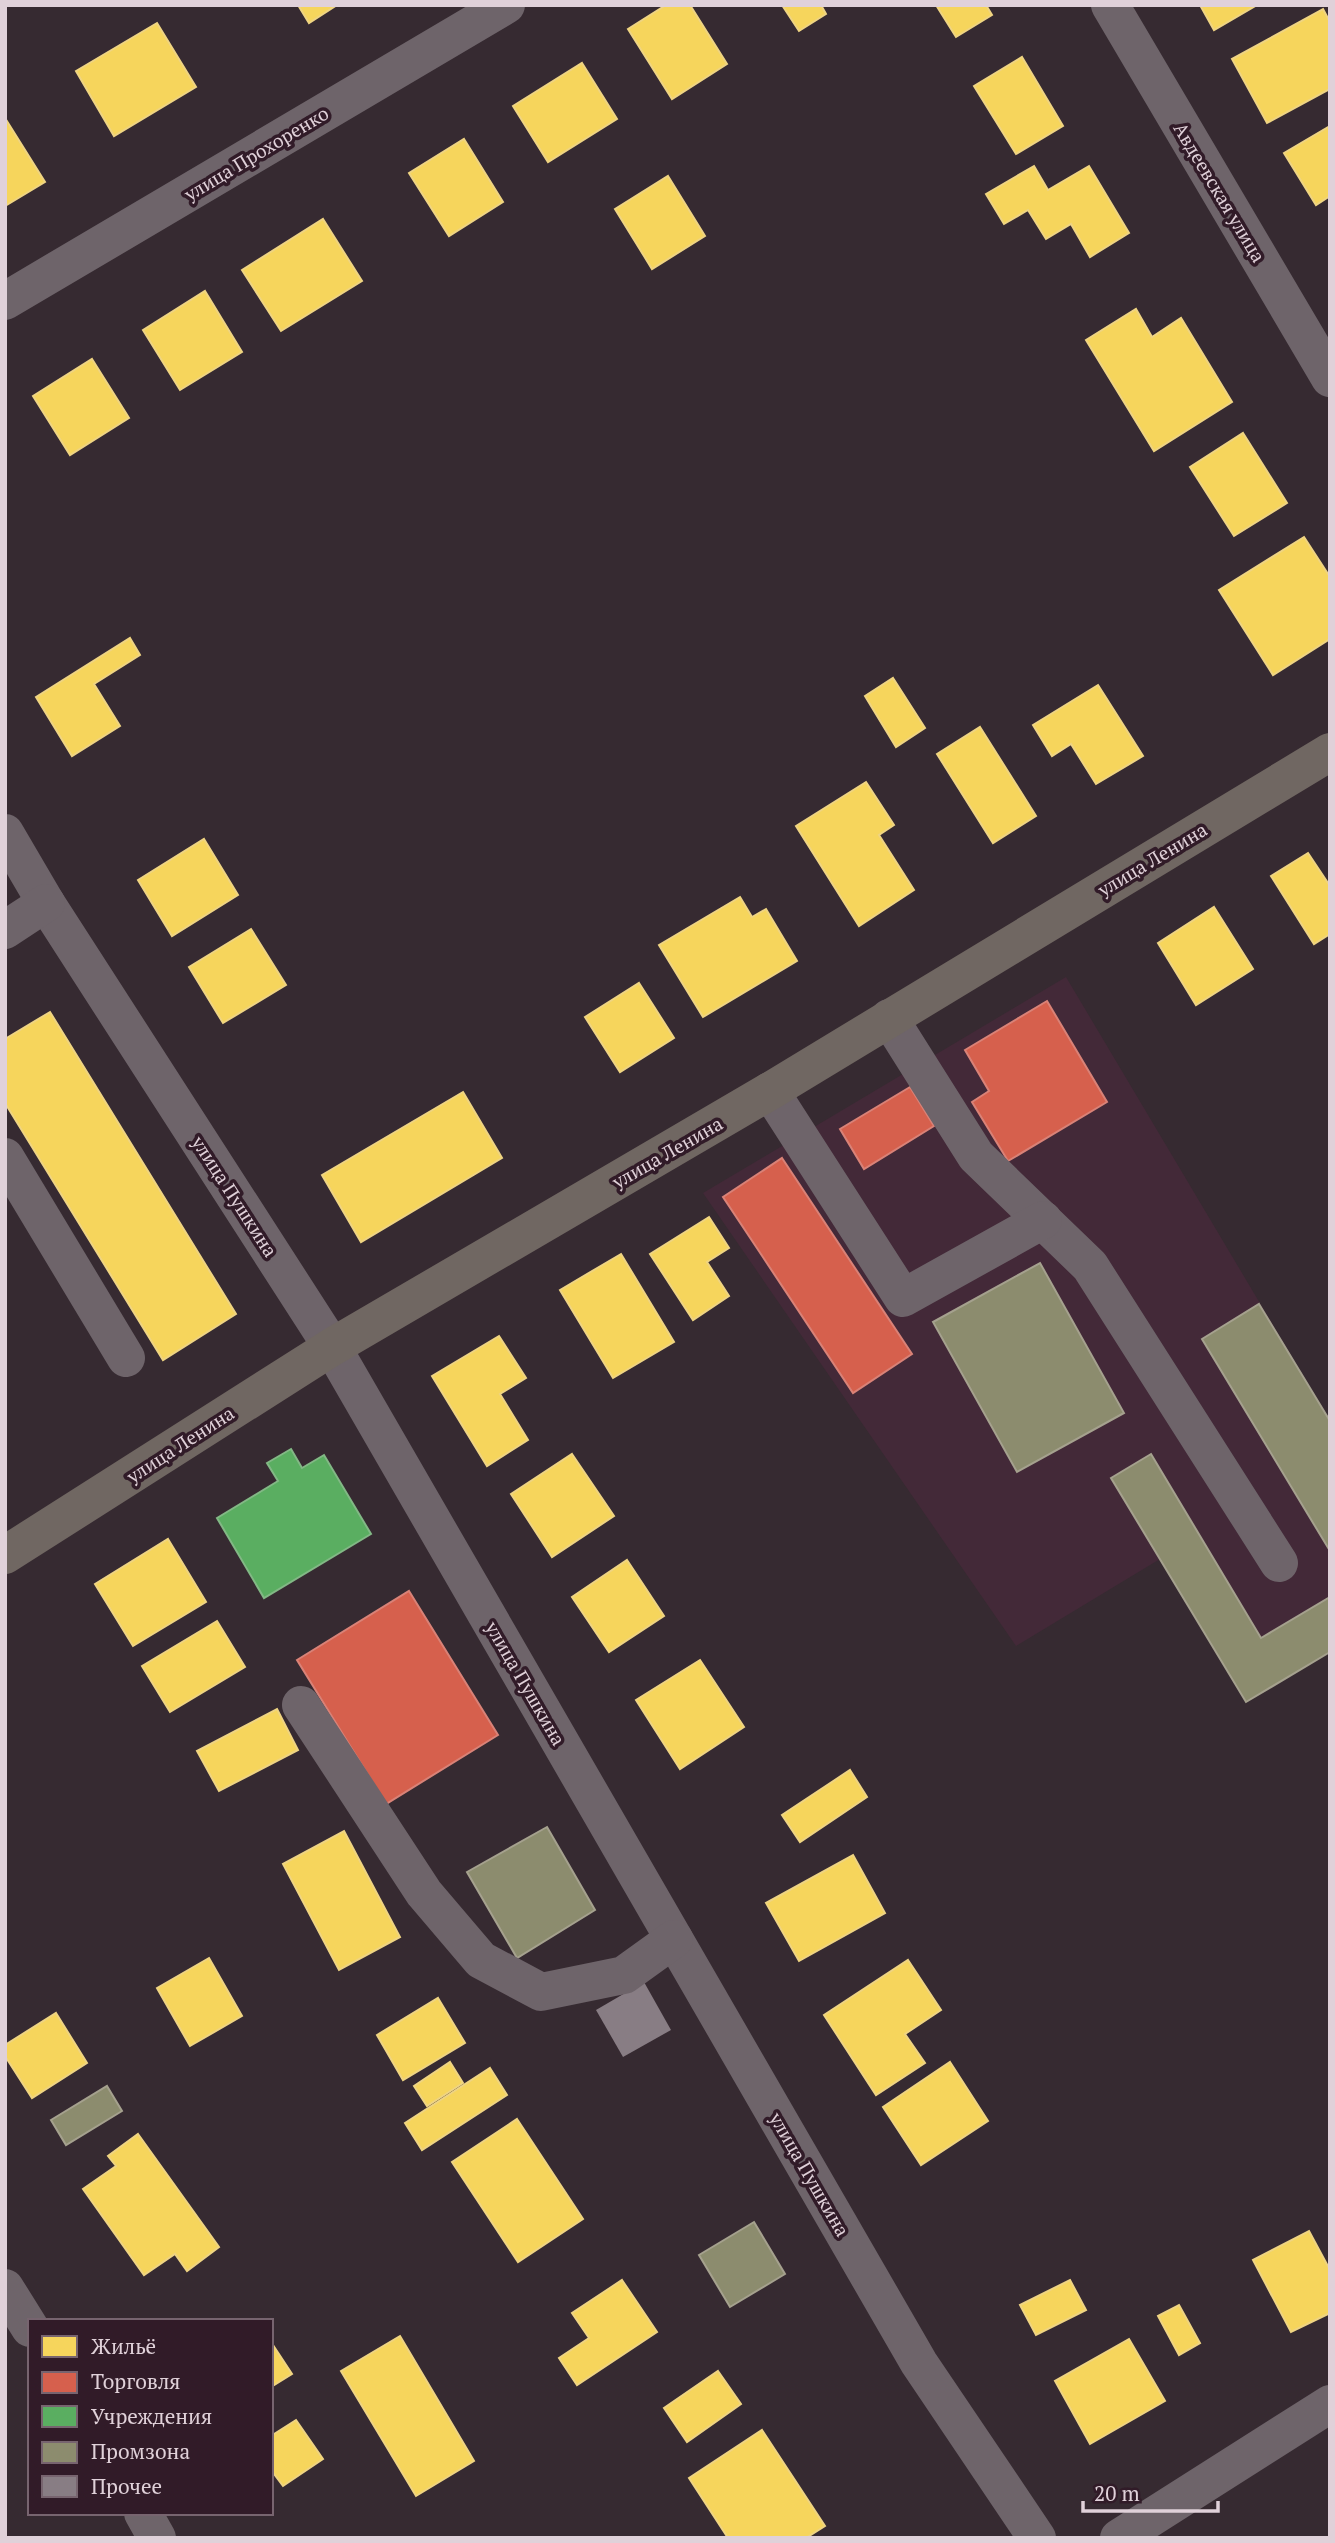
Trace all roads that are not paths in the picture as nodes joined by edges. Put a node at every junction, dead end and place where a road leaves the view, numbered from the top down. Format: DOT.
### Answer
graph roads {
  1 [pos="506,5"];
  2 [pos="1110,5"];
  3 [pos="5,301"];
  4 [pos="1330,378"];
  5 [pos="1330,751"];
  6 [pos="5,833"];
  7 [pos="46,903"];
  8 [pos="5,930"];
  9 [pos="889,1018"];
  10 [pos="770,1091"];
  11 [pos="5,1157"];
  12 [pos="1043,1220"];
  13 [pos="332,1347"];
  14 [pos="126,1358"];
  15 [pos="5,1555"];
  16 [pos="1279,1563"];
  17 [pos="301,1705"];
  18 [pos="674,1939"];
  19 [pos="5,2288"];
  20 [pos="28,2325"];
  21 [pos="1330,2404"];
  22 [pos="144,2515"];
  23 [pos="158,2538"];
  24 [pos="1037,2538"];
  25 [pos="1119,2538"];
  1 -- 3 [label="street, улица Прохоренко"];
  2 -- 4 [label="street, Авдеевская улица"];
  5 -- 9 [label="main road, улица Ленина"];
  6 -- 7 [label="street, улица Пушкина"];
  7 -- 8 [label="street"];
  7 -- 13 [label="street, улица Пушкина"];
  9 -- 10 [label="main road, улица Ленина"];
  9 -- 12 [label="street"];
  10 -- 12 [label="street"];
  10 -- 13 [label="main road, улица Ленина"];
  11 -- 14 [label="street"];
  12 -- 16 [label="street"];
  13 -- 15 [label="main road, улица Ленина"];
  13 -- 18 [label="street, улица Пушкина"];
  17 -- 18 [label="street"];
  18 -- 24 [label="street, улица Пушкина"];
  19 -- 20 [label="street"];
  21 -- 25 [label="street"];
  22 -- 23 [label="street"];
}
